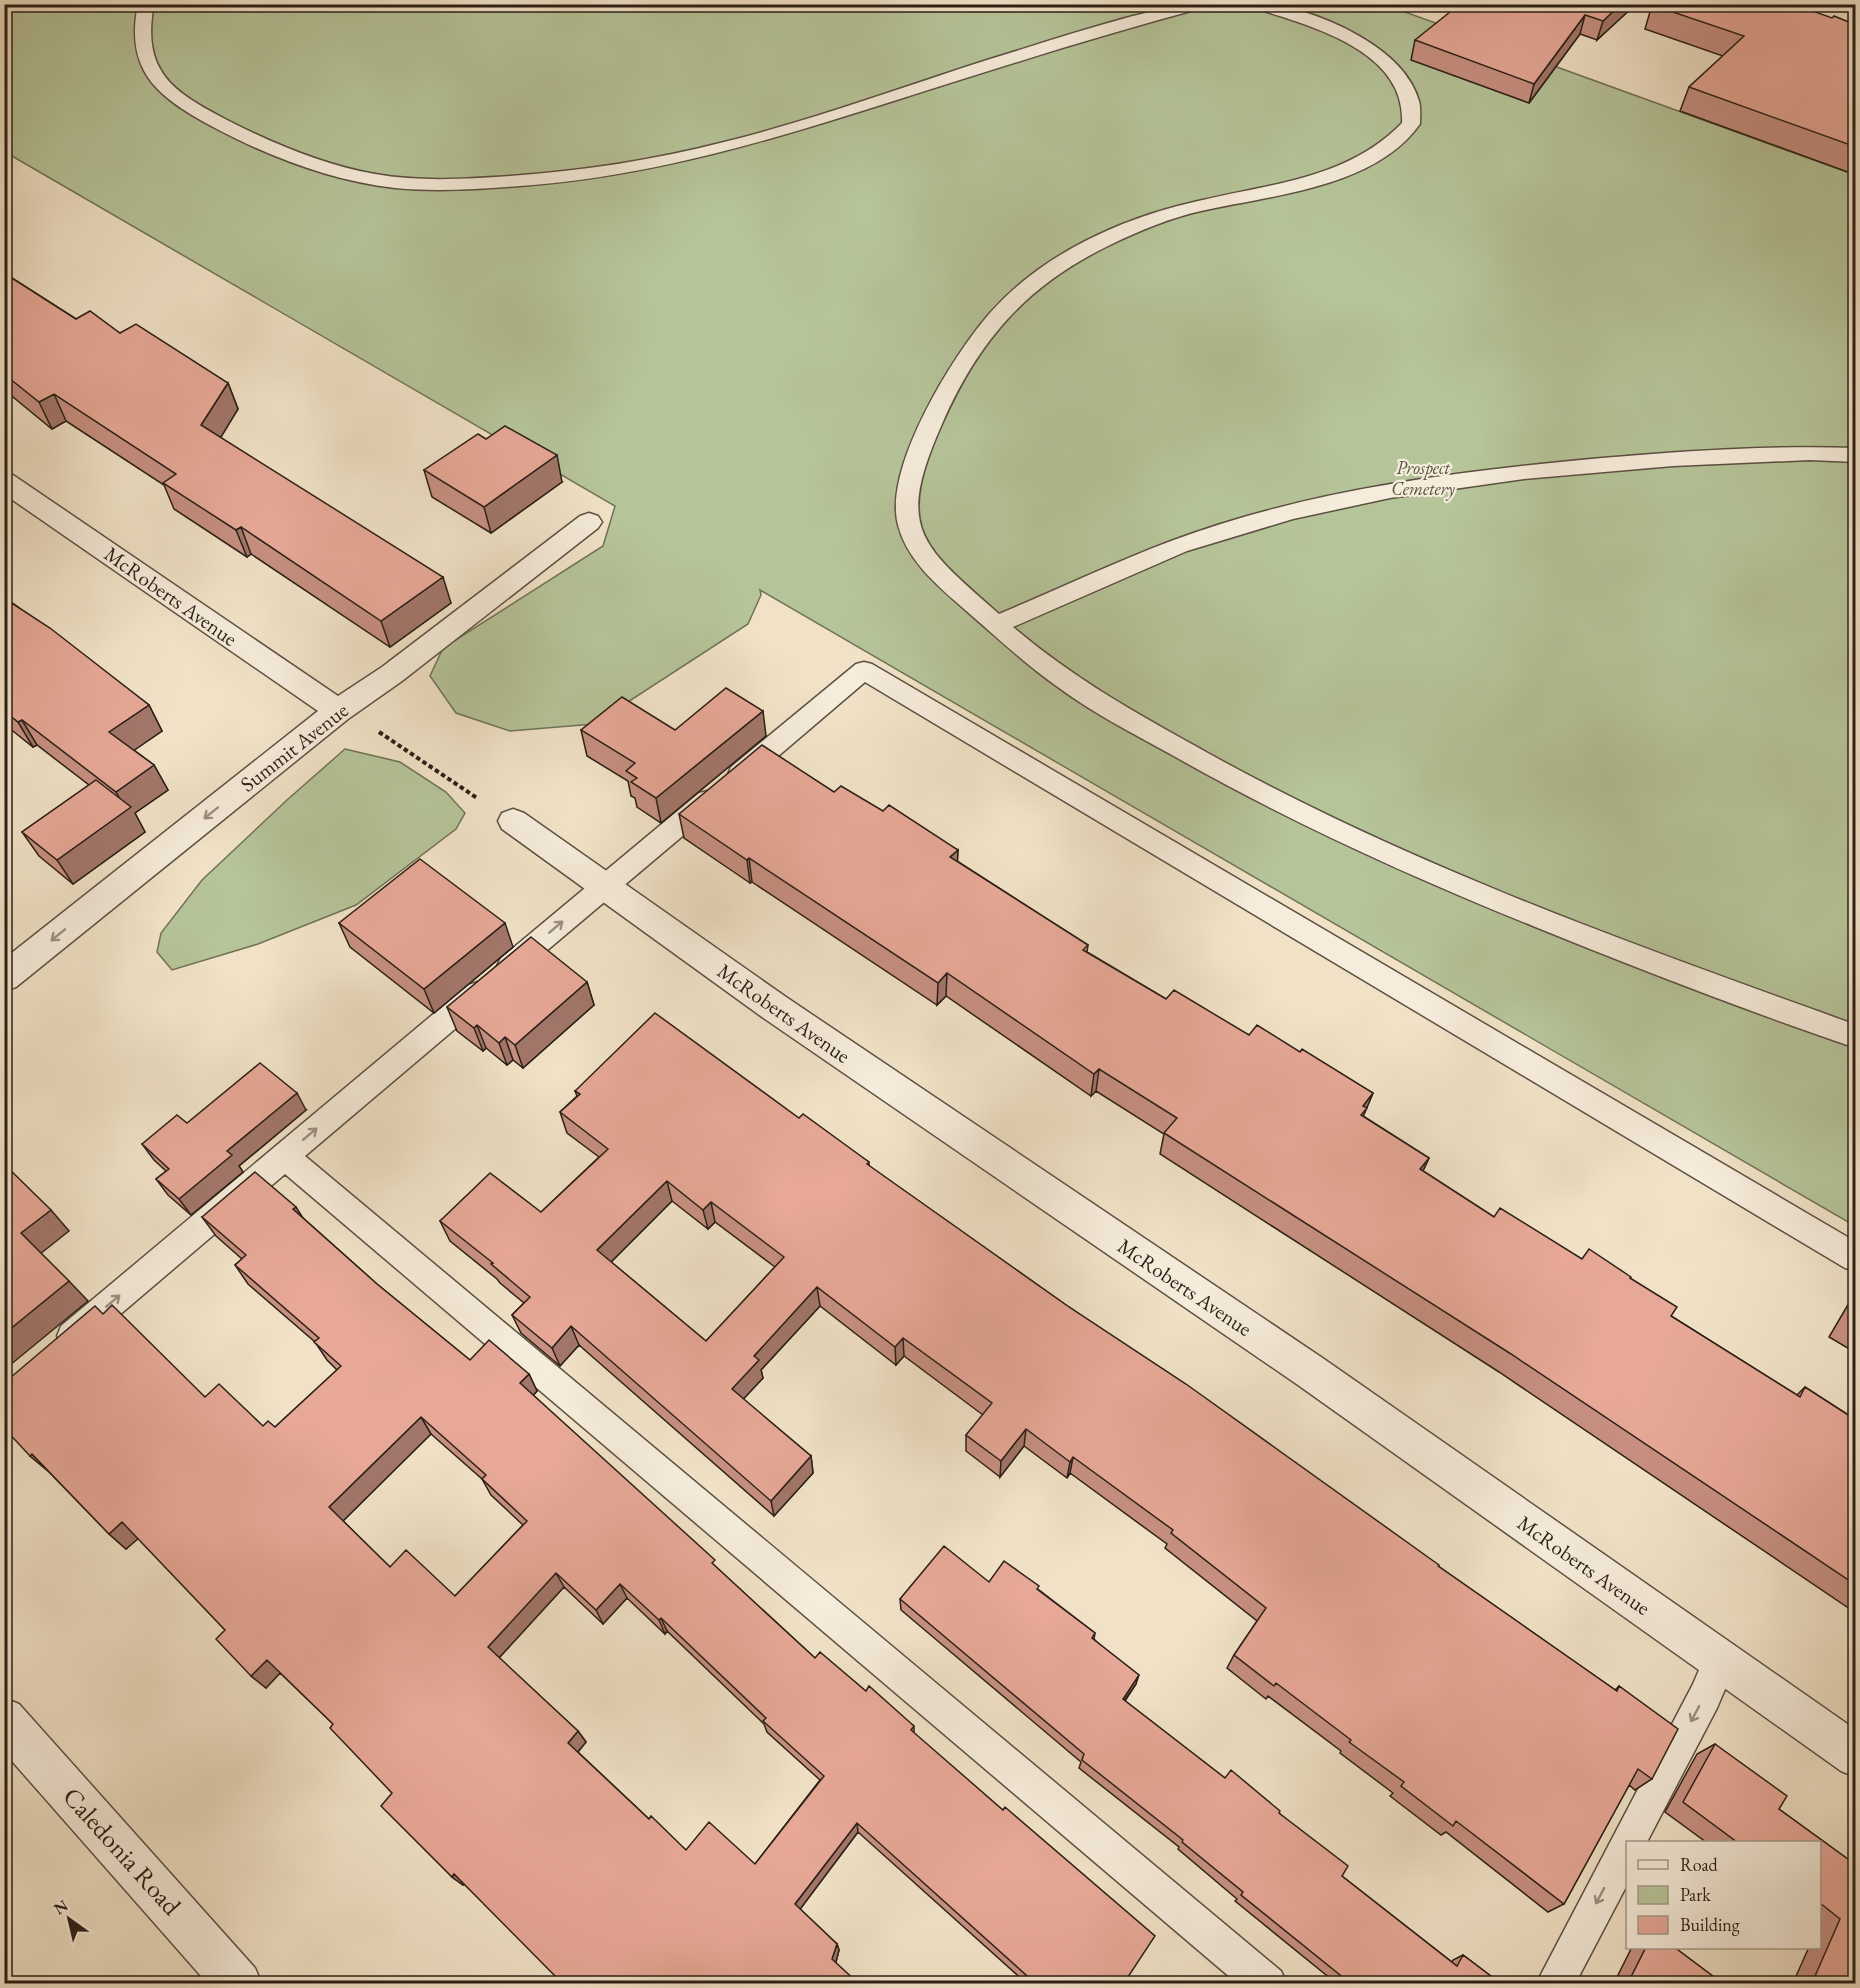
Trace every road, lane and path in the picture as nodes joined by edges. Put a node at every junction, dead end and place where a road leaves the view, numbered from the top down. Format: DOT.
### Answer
graph roads {
  1 [pos="146,4"];
  2 [pos="1200,4"];
  3 [pos="1257,4"];
  4 [pos="1856,455"];
  5 [pos="4,481"];
  6 [pos="589,522"];
  7 [pos="998,624"];
  8 [pos="338,711"];
  9 [pos="372,728"];
  10 [pos="500,813"];
  11 [pos="604,887"];
  12 [pos="4,978"];
  13 [pos="1856,1037"];
  14 [pos="284,1156"];
  15 [pos="1856,1258"];
  16 [pos="50,1354"];
  17 [pos="1720,1661"];
  18 [pos="4,1719"];
  19 [pos="1856,1756"];
  20 [pos="1629,1841"];
  21 [pos="1626,1847"];
  22 [pos="239,1983"];
  23 [pos="1268,1983"];
  24 [pos="1555,1983"];
  1 -- 2 [label="lane"];
  3 -- 7 [label="lane"];
  4 -- 7 [label="lane"];
  5 -- 8 [label="street, McRoberts Avenue"];
  6 -- 8 [label="street, Summit Avenue"];
  7 -- 13 [label="lane"];
  8 -- 12 [label="street, Summit Avenue, one-way"];
  9 -- 10 [label="path"];
  10 -- 11 [label="street, McRoberts Avenue"];
  14 -- 11 [label="lane, one-way"];
  11 -- 15 [label="lane"];
  11 -- 17 [label="street, McRoberts Avenue"];
  16 -- 14 [label="lane, one-way"];
  14 -- 23 [label="lane"];
  17 -- 19 [label="street, McRoberts Avenue"];
  17 -- 20 [label="lane, one-way"];
  18 -- 22 [label="street, Caledonia Road"];
  21 -- 24 [label="lane, one-way"];
}
